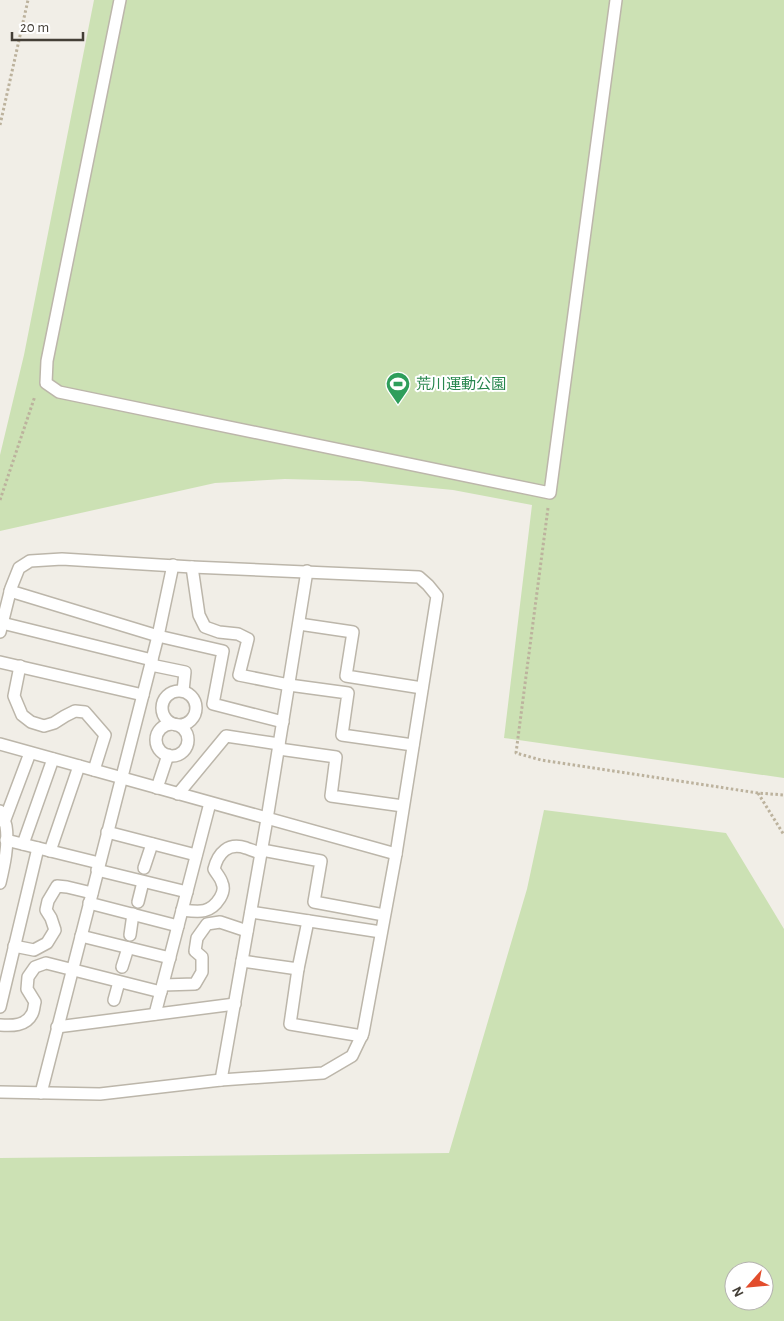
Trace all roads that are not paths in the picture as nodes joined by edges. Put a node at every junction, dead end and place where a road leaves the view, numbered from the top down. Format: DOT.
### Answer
graph roads {
  1 [pos="120,0"];
  2 [pos="616,0"];
  3 [pos="172,565"];
  4 [pos="192,566"];
  5 [pos="307,571"];
  6 [pos="10,591"];
  7 [pos="298,624"];
  8 [pos="1,628"];
  9 [pos="158,636"];
  10 [pos="0,662"];
  11 [pos="151,663"];
  12 [pos="20,666"];
  13 [pos="289,685"];
  14 [pos="422,688"];
  15 [pos="183,691"];
  16 [pos="143,695"];
  17 [pos="283,722"];
  18 [pos="0,744"];
  19 [pos="413,745"];
  20 [pos="279,747"];
  21 [pos="30,753"];
  22 [pos="168,755"];
  23 [pos="53,759"];
  24 [pos="80,766"];
  25 [pos="94,770"];
  26 [pos="121,778"];
  27 [pos="157,788"];
  28 [pos="178,794"];
  29 [pos="210,803"];
  30 [pos="403,806"];
  31 [pos="2,817"];
  32 [pos="267,819"];
  33 [pos="107,832"];
  34 [pos="6,840"];
  35 [pos="23,844"];
  36 [pos="152,844"];
  37 [pos="38,848"];
  38 [pos="50,851"];
  39 [pos="261,852"];
  40 [pos="396,854"];
  41 [pos="196,855"];
  42 [pos="98,867"];
  43 [pos="144,868"];
  44 [pos="143,882"];
  45 [pos="0,883"];
  46 [pos="186,892"];
  47 [pos="90,898"];
  48 [pos="138,902"];
  49 [pos="182,910"];
  50 [pos="251,912"];
  51 [pos="133,914"];
  52 [pos="384,915"];
  53 [pos="308,921"];
  54 [pos="178,926"];
  55 [pos="247,931"];
  56 [pos="382,932"];
  57 [pos="130,935"];
  58 [pos="81,936"];
  59 [pos="14,946"];
  60 [pos="128,948"];
  61 [pos="170,958"];
  62 [pos="242,961"];
  63 [pos="122,967"];
  64 [pos="298,969"];
  65 [pos="72,970"];
  66 [pos="119,982"];
  67 [pos="162,989"];
  68 [pos="114,1000"];
  69 [pos="235,1004"];
  70 [pos="0,1007"];
  71 [pos="155,1014"];
  72 [pos="0,1025"];
  73 [pos="57,1027"];
  74 [pos="362,1036"];
  75 [pos="221,1080"];
  76 [pos="0,1092"];
  77 [pos="41,1092"];
  1 -- 2 [label="lane"];
  3 -- 4 [label="lane"];
  3 -- 6 [label="lane"];
  3 -- 9 [label="lane"];
  4 -- 5 [label="lane"];
  4 -- 13 [label="lane"];
  5 -- 7 [label="lane"];
  5 -- 14 [label="lane"];
  6 -- 8 [label="lane"];
  6 -- 9 [label="lane"];
  7 -- 13 [label="lane"];
  7 -- 14 [label="lane"];
  8 -- 11 [label="lane"];
  9 -- 11 [label="lane"];
  9 -- 17 [label="lane"];
  10 -- 12 [label="lane"];
  11 -- 15 [label="lane"];
  11 -- 16 [label="lane"];
  12 -- 16 [label="lane"];
  12 -- 25 [label="lane"];
  13 -- 17 [label="lane"];
  13 -- 19 [label="lane"];
  14 -- 19 [label="lane"];
  16 -- 26 [label="lane"];
  17 -- 20 [label="lane"];
  18 -- 21 [label="lane"];
  19 -- 30 [label="lane"];
  20 -- 28 [label="lane"];
  20 -- 30 [label="lane"];
  20 -- 32 [label="lane"];
  21 -- 23 [label="lane"];
  21 -- 31 [label="lane"];
  22 -- 27 [label="lane"];
  23 -- 24 [label="lane"];
  23 -- 35 [label="lane"];
  24 -- 25 [label="lane"];
  24 -- 38 [label="lane"];
  25 -- 26 [label="lane"];
  26 -- 27 [label="lane"];
  26 -- 33 [label="lane"];
  27 -- 28 [label="lane"];
  28 -- 29 [label="lane"];
  29 -- 32 [label="lane"];
  29 -- 41 [label="lane"];
  30 -- 40 [label="lane"];
  31 -- 34 [label="lane"];
  32 -- 39 [label="lane"];
  32 -- 40 [label="lane"];
  33 -- 36 [label="lane"];
  33 -- 42 [label="lane"];
  34 -- 35 [label="lane"];
  34 -- 45 [label="lane"];
  35 -- 37 [label="lane"];
  36 -- 41 [label="lane"];
  36 -- 43 [label="lane"];
  37 -- 38 [label="lane"];
  37 -- 59 [label="lane"];
  38 -- 42 [label="lane"];
  39 -- 49 [label="lane"];
  39 -- 50 [label="lane"];
  39 -- 52 [label="lane"];
  40 -- 52 [label="lane"];
  41 -- 46 [label="lane"];
  42 -- 44 [label="lane"];
  42 -- 47 [label="lane"];
  44 -- 46 [label="lane"];
  44 -- 48 [label="lane"];
  46 -- 49 [label="lane"];
  47 -- 51 [label="lane"];
  47 -- 58 [label="lane"];
  47 -- 59 [label="lane"];
  49 -- 54 [label="lane"];
  50 -- 53 [label="lane"];
  50 -- 55 [label="lane"];
  51 -- 54 [label="lane"];
  51 -- 57 [label="lane"];
  52 -- 56 [label="lane"];
  53 -- 56 [label="lane"];
  53 -- 64 [label="lane"];
  54 -- 61 [label="lane"];
  55 -- 62 [label="lane"];
  55 -- 67 [label="lane"];
  56 -- 74 [label="lane"];
  58 -- 60 [label="lane"];
  58 -- 65 [label="lane"];
  59 -- 70 [label="lane"];
  60 -- 61 [label="lane"];
  60 -- 63 [label="lane"];
  61 -- 67 [label="lane"];
  62 -- 64 [label="lane"];
  62 -- 69 [label="lane"];
  64 -- 74 [label="lane"];
  65 -- 66 [label="lane"];
  65 -- 72 [label="lane"];
  65 -- 73 [label="lane"];
  66 -- 67 [label="lane"];
  66 -- 68 [label="lane"];
  67 -- 71 [label="lane"];
  69 -- 71 [label="lane"];
  69 -- 75 [label="lane"];
  71 -- 73 [label="lane"];
  73 -- 77 [label="lane"];
  74 -- 75 [label="lane"];
  75 -- 77 [label="lane"];
  76 -- 77 [label="lane"];
}
